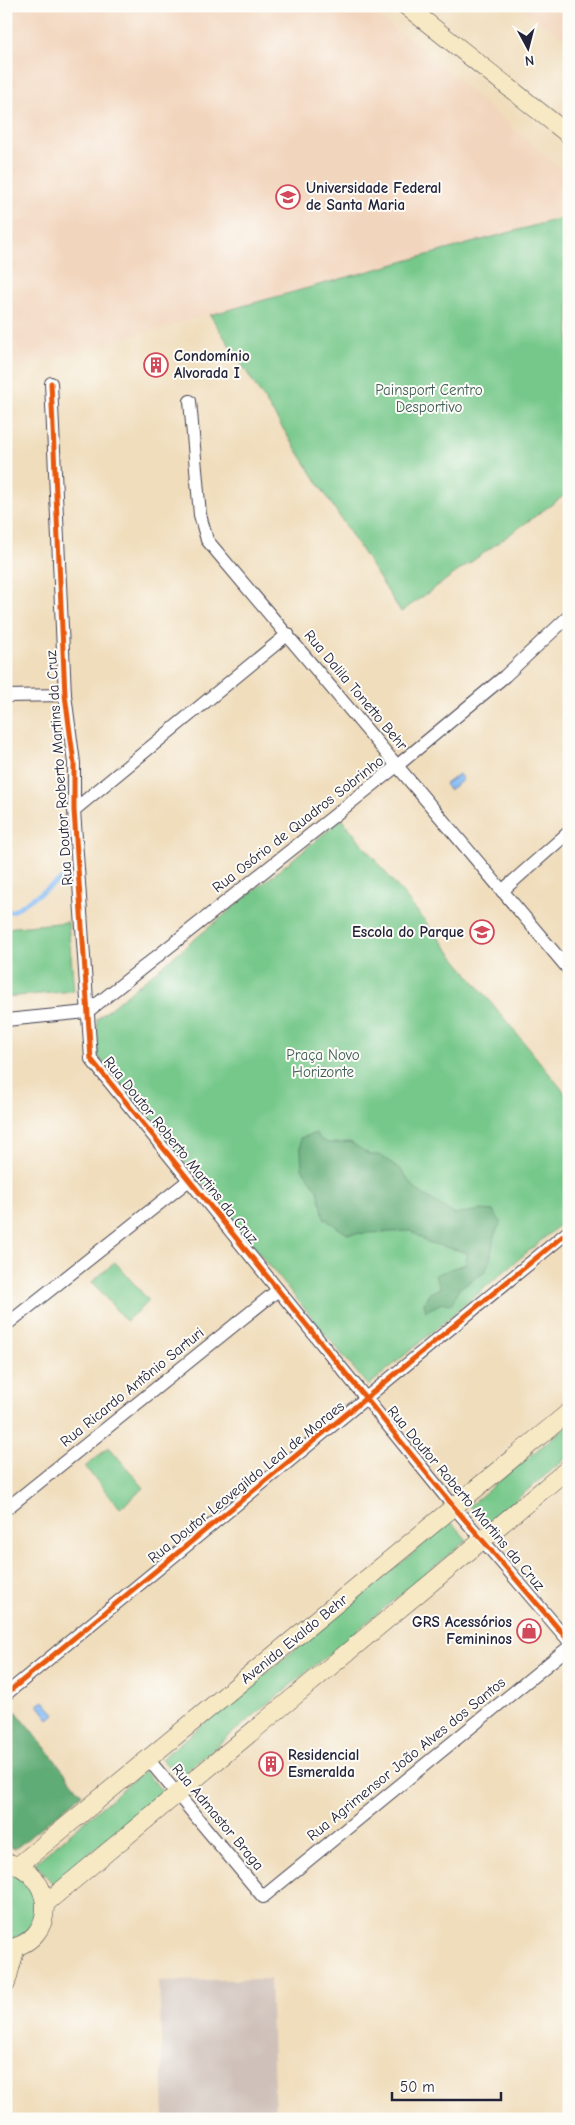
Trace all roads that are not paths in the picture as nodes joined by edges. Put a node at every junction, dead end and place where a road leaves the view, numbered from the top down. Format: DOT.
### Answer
graph roads {
  1 [pos="406,6"];
  2 [pos="569,135"];
  3 [pos="51,383"];
  4 [pos="190,401"];
  5 [pos="569,616"];
  6 [pos="288,634"];
  7 [pos="66,694"];
  8 [pos="6,696"];
  9 [pos="398,765"];
  10 [pos="74,810"];
  11 [pos="569,832"];
  12 [pos="502,891"];
  13 [pos="569,970"];
  14 [pos="87,1012"];
  15 [pos="6,1020"];
  16 [pos="189,1180"];
  17 [pos="569,1231"];
  18 [pos="278,1290"];
  19 [pos="6,1326"];
  20 [pos="367,1399"];
  21 [pos="569,1412"];
  22 [pos="569,1468"];
  23 [pos="454,1506"];
  24 [pos="6,1509"];
  25 [pos="482,1539"];
  26 [pos="569,1641"];
  27 [pos="569,1647"];
  28 [pos="6,1694"];
  29 [pos="148,1759"];
  30 [pos="178,1792"];
  31 [pos="13,1863"];
  32 [pos="263,1897"];
  33 [pos="46,1903"];
  34 [pos="11,1948"];
  35 [pos="6,1984"];
  1 -- 2 [label="street"];
  3 -- 7 [label="street, Rua Doutor Roberto Martins da Cruz"];
  4 -- 6 [label="street, Rua Dalila Tonetto Behr"];
  5 -- 9 [label="street, Rua Osório de Quadros Sobrinho"];
  6 -- 9 [label="street, Rua Dalila Tonetto Behr"];
  6 -- 10 [label="street"];
  7 -- 8 [label="street"];
  7 -- 10 [label="street, Rua Doutor Roberto Martins da Cruz"];
  9 -- 12 [label="street, Rua Dalila Tonetto Behr"];
  9 -- 14 [label="street, Rua Osório de Quadros Sobrinho"];
  10 -- 14 [label="street, Rua Doutor Roberto Martins da Cruz"];
  11 -- 12 [label="street"];
  12 -- 13 [label="street, Rua Dalila Tonetto Behr"];
  14 -- 15 [label="street"];
  14 -- 16 [label="street, Rua Doutor Roberto Martins da Cruz"];
  16 -- 18 [label="street, Rua Doutor Roberto Martins da Cruz"];
  16 -- 19 [label="street"];
  17 -- 20 [label="street, Rua Doutor Leovegildo Leal de Moraes"];
  18 -- 20 [label="street, Rua Doutor Roberto Martins da Cruz"];
  18 -- 24 [label="street, Rua Ricardo Antônio Sarturi"];
  20 -- 23 [label="street, Rua Doutor Roberto Martins da Cruz"];
  20 -- 28 [label="street, Rua Doutor Leovegildo Leal de Moraes"];
  21 -- 23 [label="street, Avenida Evaldo Behr"];
  22 -- 25 [label="street"];
  23 -- 25 [label="street, Rua Doutor Roberto Martins da Cruz"];
  23 -- 29 [label="street, Avenida Evaldo Behr"];
  25 -- 26 [label="street, Rua Doutor Roberto Martins da Cruz"];
  25 -- 30 [label="street"];
  27 -- 32 [label="street, Rua Agrimensor João Alves dos Santos"];
  29 -- 30 [label="street, Rua Admastor Braga"];
  29 -- 31 [label="street, Avenida Evaldo Behr"];
  30 -- 32 [label="street, Rua Admastor Braga"];
  30 -- 33 [label="street"];
  31 -- 33 [label="street"];
  33 -- 34 [label="street"];
  34 -- 35 [label="street"];
}
